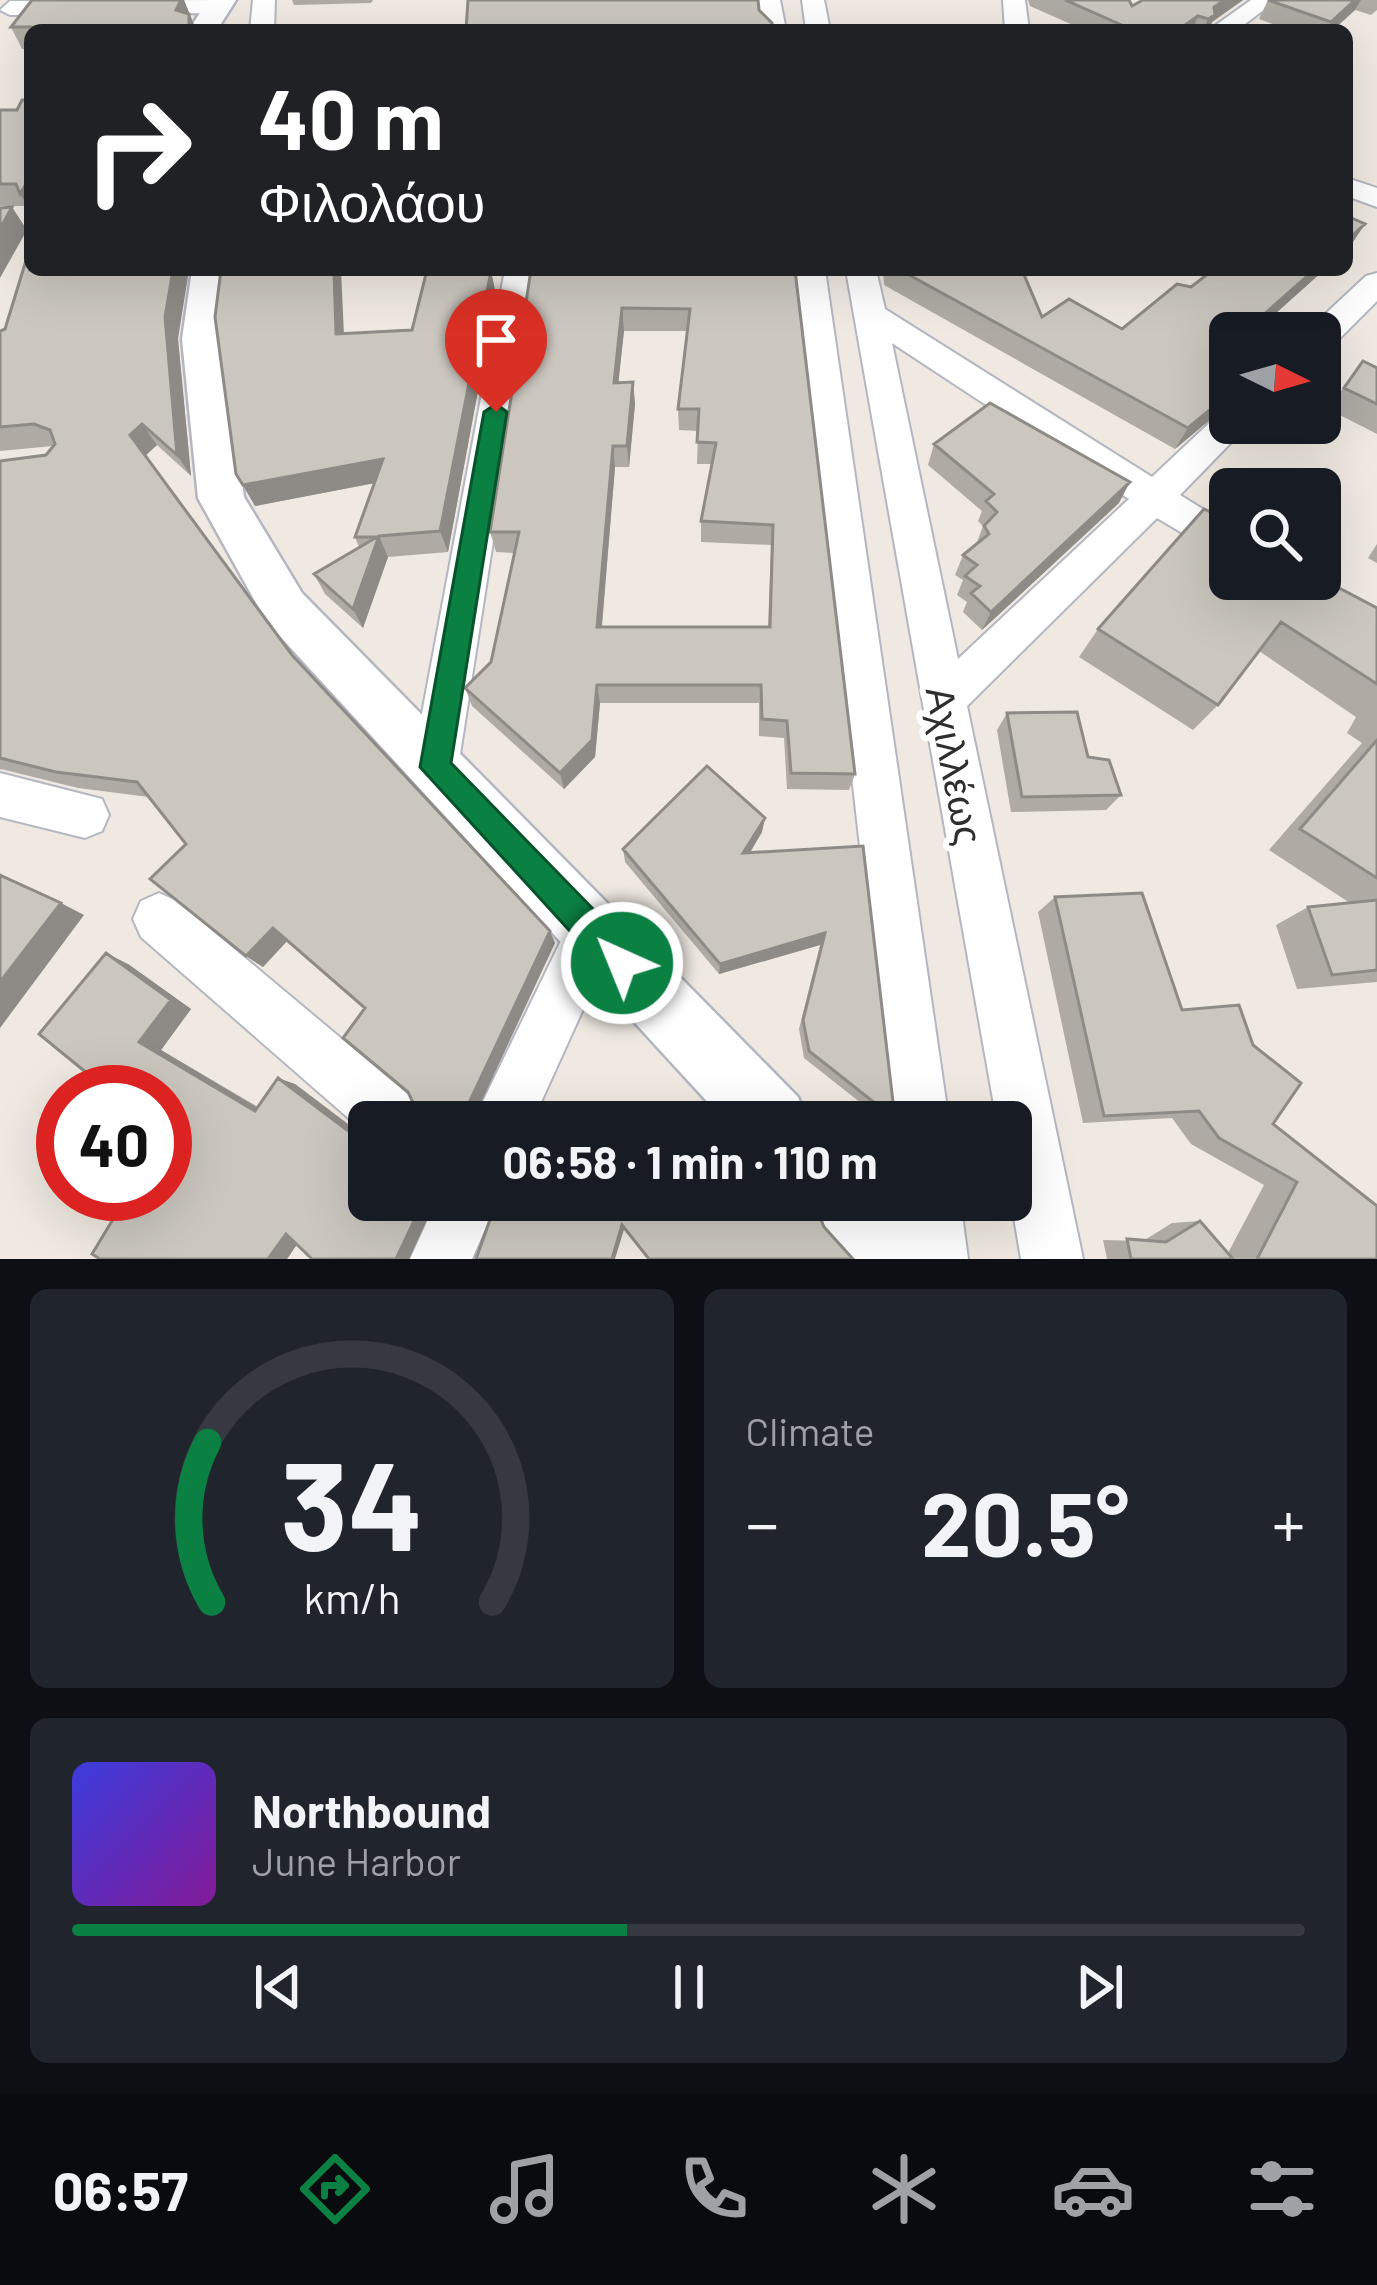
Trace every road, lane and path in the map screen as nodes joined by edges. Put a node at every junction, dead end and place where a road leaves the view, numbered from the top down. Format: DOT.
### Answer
graph roads {
  1 [pos="1266,0"];
  2 [pos="9,10"];
  3 [pos="214,12"];
  4 [pos="1230,24"];
  5 [pos="211,276"];
  6 [pos="502,276"];
  7 [pos="519,276"];
  8 [pos="811,276"];
  9 [pos="476,279"];
  10 [pos="1377,283"];
  11 [pos="864,292"];
  12 [pos="1341,318"];
  13 [pos="1210,444"];
  14 [pos="1152,501"];
  15 [pos="1209,534"];
  16 [pos="943,701"];
  17 [pos="435,767"];
  18 [pos="0,795"];
  19 [pos="86,815"];
  20 [pos="159,919"];
  21 [pos="592,932"];
  22 [pos="372,1101"];
  23 [pos="512,1101"];
  24 [pos="753,1101"];
  25 [pos="917,1101"];
  26 [pos="459,1221"];
  27 [pos="868,1221"];
  28 [pos="932,1221"];
  29 [pos="442,1259"];
  30 [pos="904,1259"];
  31 [pos="937,1259"];
  32 [pos="1052,1259"];
  1 -- 4 [label="street"];
  2 -- 3 [label="street"];
  5 -- 17 [label="street"];
  6 -- 9 [label="street"];
  7 -- 17 [label="street"];
  8 -- 25 [label="street, Αχιλλέως"];
  10 -- 12 [label="street"];
  11 -- 14 [label="street"];
  11 -- 16 [label="street, Αχιλλέως"];
  13 -- 14 [label="street"];
  14 -- 15 [label="street"];
  14 -- 16 [label="street"];
  16 -- 32 [label="street, Αχιλλέως"];
  17 -- 21 [label="street"];
  18 -- 19 [label="street"];
  20 -- 22 [label="street"];
  21 -- 23 [label="street"];
  21 -- 24 [label="street"];
  26 -- 29 [label="street"];
  27 -- 30 [label="street"];
  28 -- 31 [label="street"];
}
